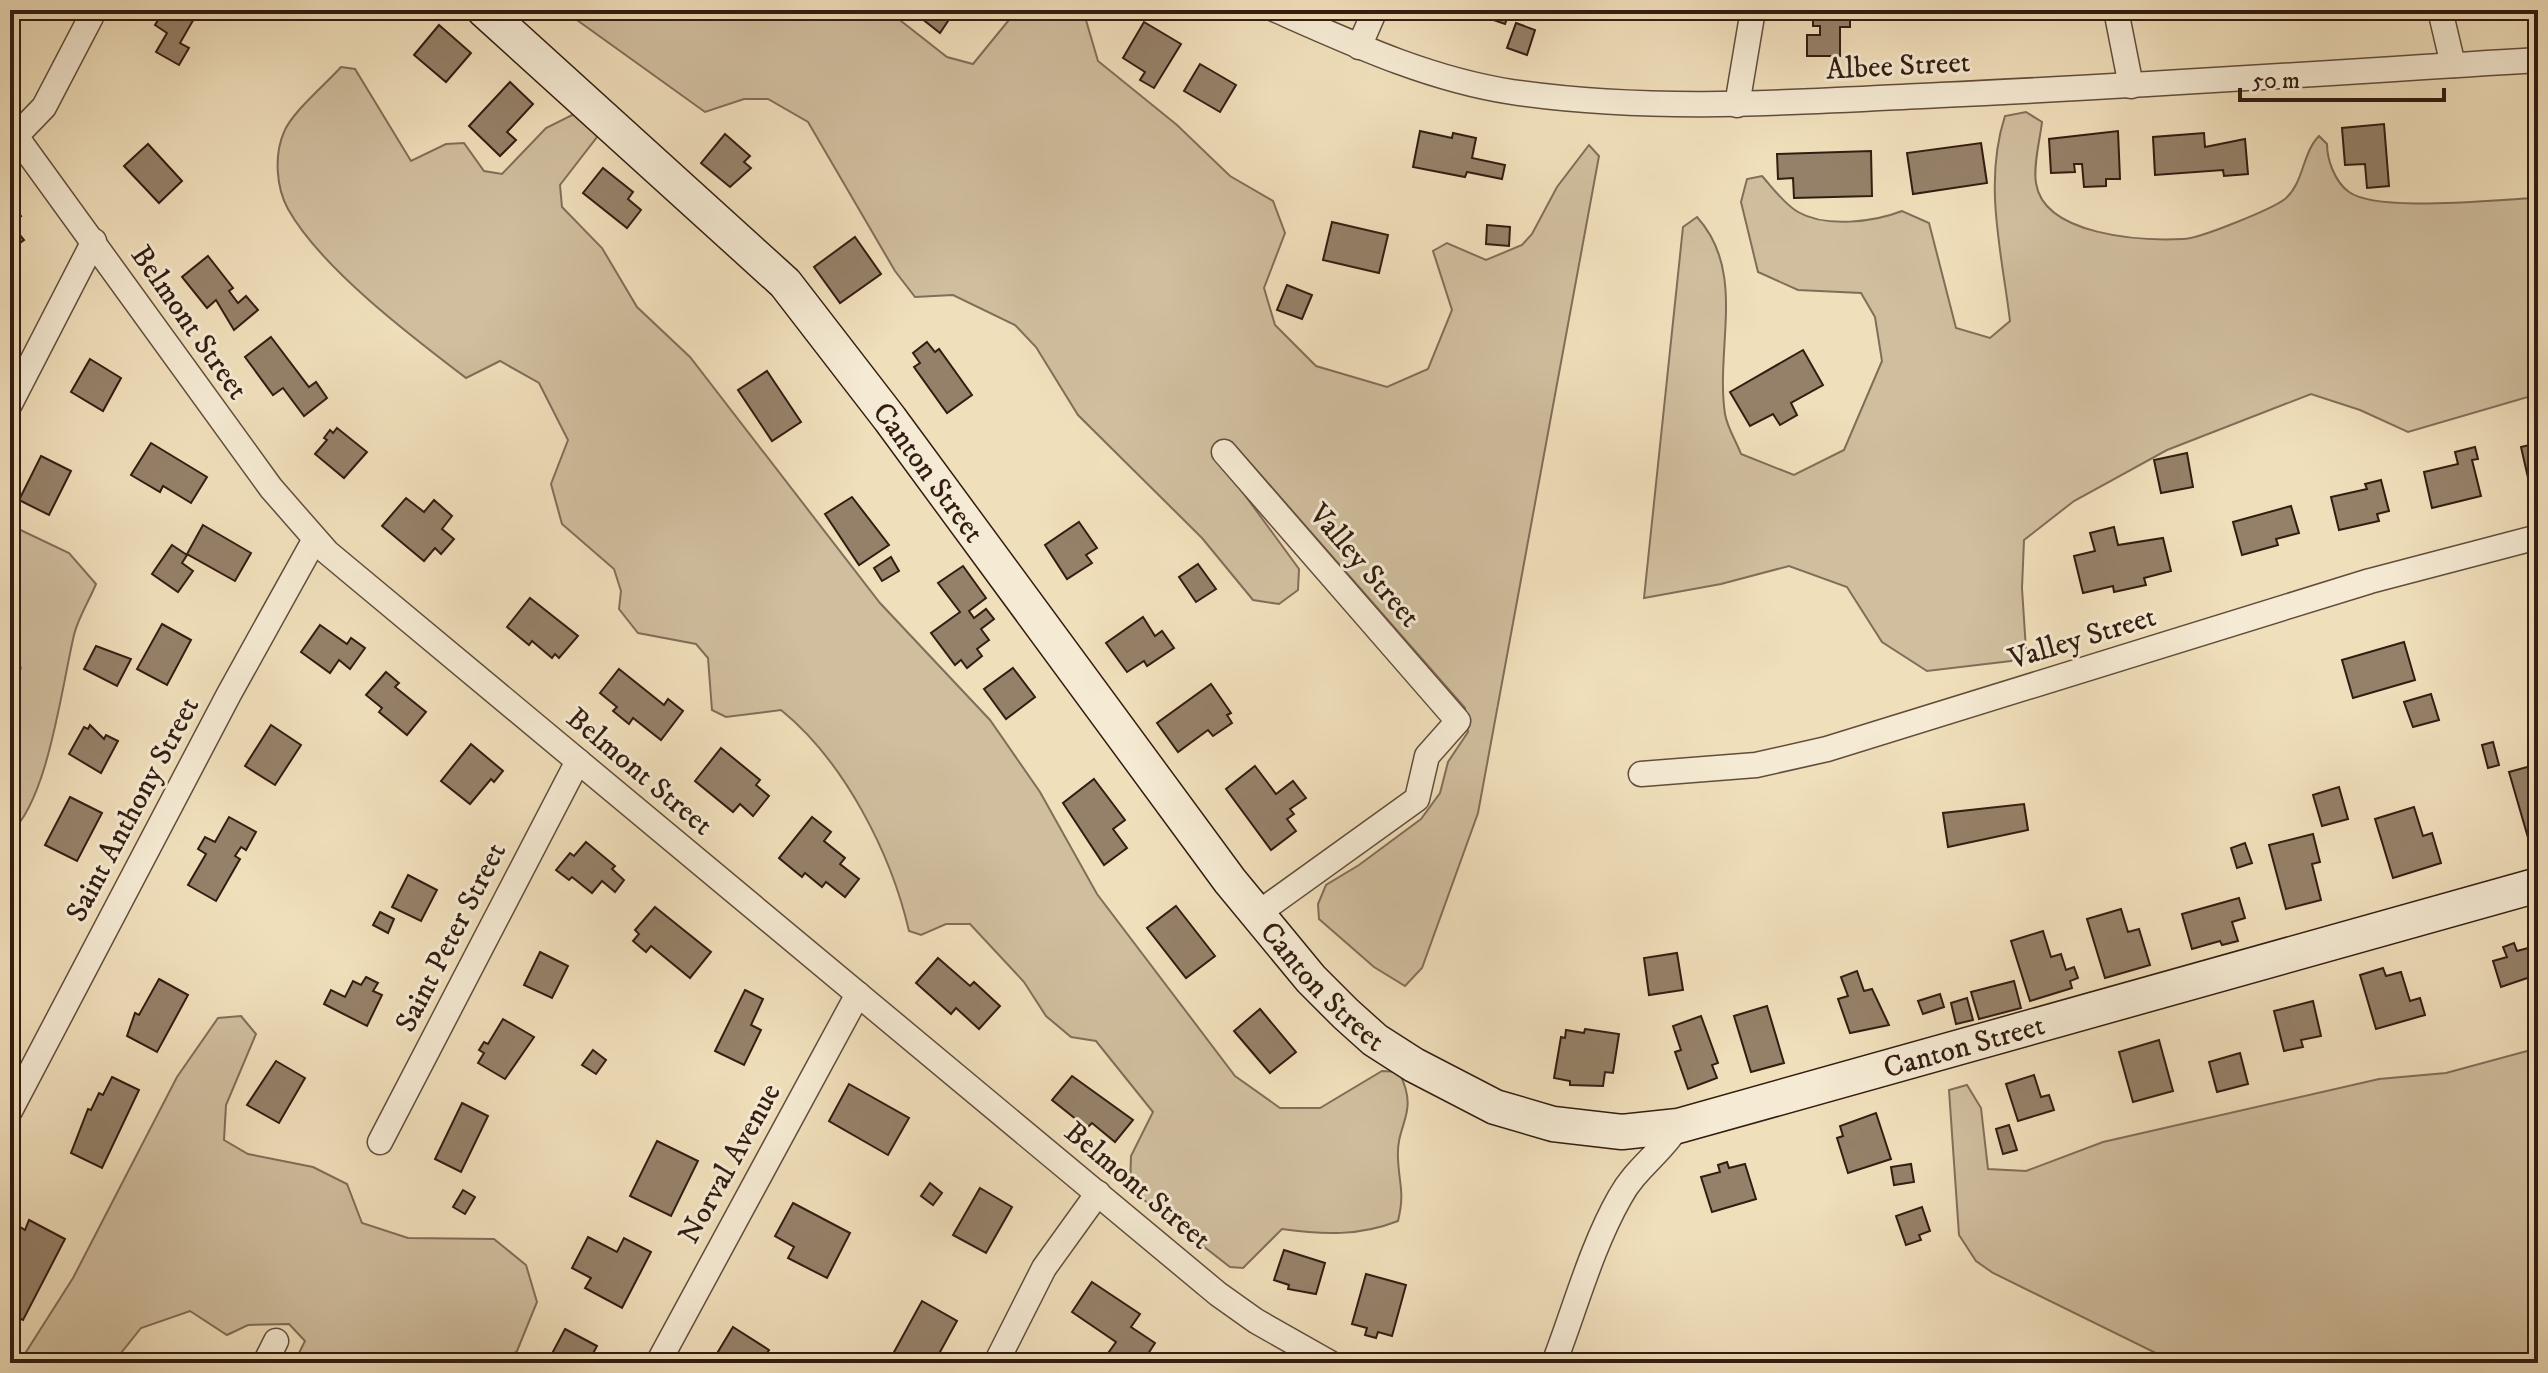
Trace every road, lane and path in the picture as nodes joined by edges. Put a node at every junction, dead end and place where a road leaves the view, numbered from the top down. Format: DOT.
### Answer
graph roads {
  1 [pos="484,10"];
  2 [pos="1276,10"];
  3 [pos="1375,10"];
  4 [pos="1753,10"];
  5 [pos="2116,10"];
  6 [pos="2440,10"];
  7 [pos="91,17"];
  8 [pos="1359,47"];
  9 [pos="2538,60"];
  10 [pos="2453,65"];
  11 [pos="2131,86"];
  12 [pos="1737,105"];
  13 [pos="13,132"];
  14 [pos="94,241"];
  15 [pos="10,404"];
  16 [pos="1224,452"];
  17 [pos="2538,537"];
  18 [pos="315,539"];
  19 [pos="578,761"];
  20 [pos="1641,774"];
  21 [pos="2538,885"];
  22 [pos="1257,914"];
  23 [pos="858,994"];
  24 [pos="10,1111"];
  25 [pos="1678,1126"];
  26 [pos="380,1142"];
  27 [pos="1098,1193"];
  28 [pos="276,1341"];
  29 [pos="265,1363"];
  30 [pos="658,1363"];
  31 [pos="996,1363"];
  32 [pos="1330,1363"];
  33 [pos="1554,1363"];
  1 -- 22 [label="street, Canton Street"];
  2 -- 8 [label="street, Albee Street"];
  3 -- 8 [label="street"];
  4 -- 12 [label="street"];
  5 -- 11 [label="street"];
  6 -- 10 [label="street"];
  7 -- 13 [label="street"];
  8 -- 12 [label="street, Albee Street"];
  9 -- 10 [label="street, Albee Street"];
  10 -- 11 [label="street, Albee Street"];
  11 -- 12 [label="street, Albee Street"];
  13 -- 14 [label="street, Belmont Street"];
  14 -- 15 [label="street"];
  14 -- 18 [label="street, Belmont Street"];
  16 -- 22 [label="street, Valley Street"];
  17 -- 20 [label="street, Valley Street"];
  18 -- 19 [label="street, Belmont Street"];
  18 -- 24 [label="street, Saint Anthony Street"];
  19 -- 23 [label="street, Belmont Street"];
  19 -- 26 [label="street, Saint Peter Street"];
  21 -- 25 [label="street, Canton Street"];
  22 -- 25 [label="street, Canton Street"];
  23 -- 27 [label="street, Belmont Street"];
  23 -- 30 [label="street, Norval Avenue"];
  25 -- 33 [label="street"];
  27 -- 31 [label="street"];
  27 -- 32 [label="street, Belmont Street"];
  28 -- 29 [label="street"];
}
